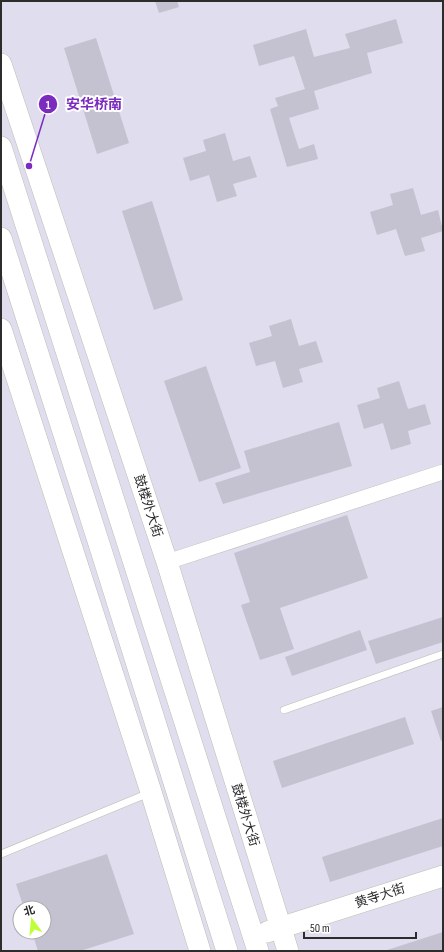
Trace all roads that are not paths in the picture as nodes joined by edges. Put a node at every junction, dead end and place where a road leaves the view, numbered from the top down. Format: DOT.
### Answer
graph roads {
  1 [pos="1,64"];
  2 [pos="1,147"];
  3 [pos="1,238"];
  4 [pos="1,329"];
  5 [pos="38,447"];
  6 [pos="443,472"];
  7 [pos="81,488"];
  8 [pos="101,550"];
  9 [pos="166,562"];
  10 [pos="93,614"];
  11 [pos="443,654"];
  12 [pos="284,710"];
  13 [pos="151,792"];
  14 [pos="1,854"];
  15 [pos="443,876"];
  16 [pos="280,928"];
  17 [pos="256,944"];
  18 [pos="226,948"];
  19 [pos="202,951"];
  20 [pos="288,951"];
  1 -- 9 [label="street, 鼓楼外大街"];
  2 -- 17 [label="street"];
  3 -- 7 [label="street"];
  4 -- 5 [label="street"];
  5 -- 7 [label="street"];
  5 -- 10 [label="street"];
  6 -- 9 [label="street"];
  7 -- 8 [label="street"];
  8 -- 10 [label="street"];
  8 -- 18 [label="street"];
  9 -- 16 [label="street, 鼓楼外大街"];
  10 -- 13 [label="street"];
  11 -- 12 [label="lane"];
  13 -- 14 [label="lane"];
  13 -- 19 [label="street"];
  15 -- 16 [label="street, 黄寺大街"];
  16 -- 17 [label="street, 黄寺大街"];
  16 -- 20 [label="street, 鼓楼外大街"];
  17 -- 18 [label="street, 黄寺大街"];
  18 -- 19 [label="street, 黄寺大街"];
}
